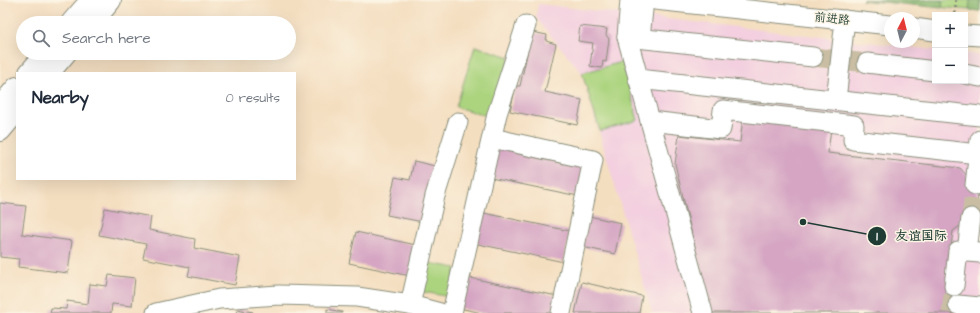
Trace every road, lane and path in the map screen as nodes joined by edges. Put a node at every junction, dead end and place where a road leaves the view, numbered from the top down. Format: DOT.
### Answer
graph roads {
  1 [pos="92,0"];
  2 [pos="110,0"];
  3 [pos="630,0"];
  4 [pos="644,0"];
  5 [pos="655,0"];
  6 [pos="956,0"];
  7 [pos="959,12"];
  8 [pos="78,16"];
  9 [pos="97,16"];
  10 [pos="845,20"];
  11 [pos="968,22"];
  12 [pos="884,23"];
  13 [pos="920,24"];
  14 [pos="932,24"];
  15 [pos="526,25"];
  16 [pos="980,26"];
  17 [pos="920,29"];
  18 [pos="932,30"];
  19 [pos="968,34"];
  20 [pos="980,36"];
  21 [pos="633,38"];
  22 [pos="813,57"];
  23 [pos="41,60"];
  24 [pos="59,60"];
  25 [pos="867,64"];
  26 [pos="932,71"];
  27 [pos="31,72"];
  28 [pos="49,72"];
  29 [pos="968,74"];
  30 [pos="980,76"];
  31 [pos="638,78"];
  32 [pos="16,89"];
  33 [pos="836,100"];
  34 [pos="0,108"];
  35 [pos="16,111"];
  36 [pos="980,116"];
  37 [pos="650,121"];
  38 [pos="458,122"];
  39 [pos="0,130"];
  40 [pos="492,138"];
  41 [pos="979,147"];
  42 [pos="975,185"];
  43 [pos="971,218"];
  44 [pos="974,252"];
  45 [pos="954,286"];
  46 [pos="410,305"];
  47 [pos="958,305"];
  48 [pos="980,308"];
  49 [pos="156,313"];
  50 [pos="440,313"];
  51 [pos="452,313"];
  52 [pos="561,313"];
  53 [pos="703,313"];
  1 -- 8 [label="main road"];
  2 -- 9 [label="main road"];
  3 -- 21 [label="street"];
  4 -- 21 [label="street"];
  5 -- 10 [label="street, 前进路"];
  6 -- 7 [label="path"];
  10 -- 12 [label="street, 前进路"];
  10 -- 33 [label="street"];
  11 -- 16 [label="street"];
  13 -- 14 [label="street"];
  15 -- 40 [label="street"];
  17 -- 18 [label="street"];
  19 -- 20 [label="street"];
  21 -- 22 [label="street"];
  21 -- 31 [label="street"];
  23 -- 27 [label="main road"];
  24 -- 28 [label="main road"];
  25 -- 26 [label="street"];
  29 -- 30 [label="street"];
  31 -- 33 [label="street"];
  31 -- 37 [label="street"];
  32 -- 34 [label="main road"];
  33 -- 36 [label="street"];
  35 -- 39 [label="main road"];
  37 -- 41 [label="street"];
  37 -- 53 [label="street"];
  38 -- 46 [label="street"];
  40 -- 51 [label="street"];
  40 -- 52 [label="street"];
  41 -- 42 [label="street"];
  43 -- 44 [label="street"];
  44 -- 45 [label="street"];
  46 -- 49 [label="street"];
  46 -- 50 [label="street"];
  47 -- 48 [label="street"];
}
